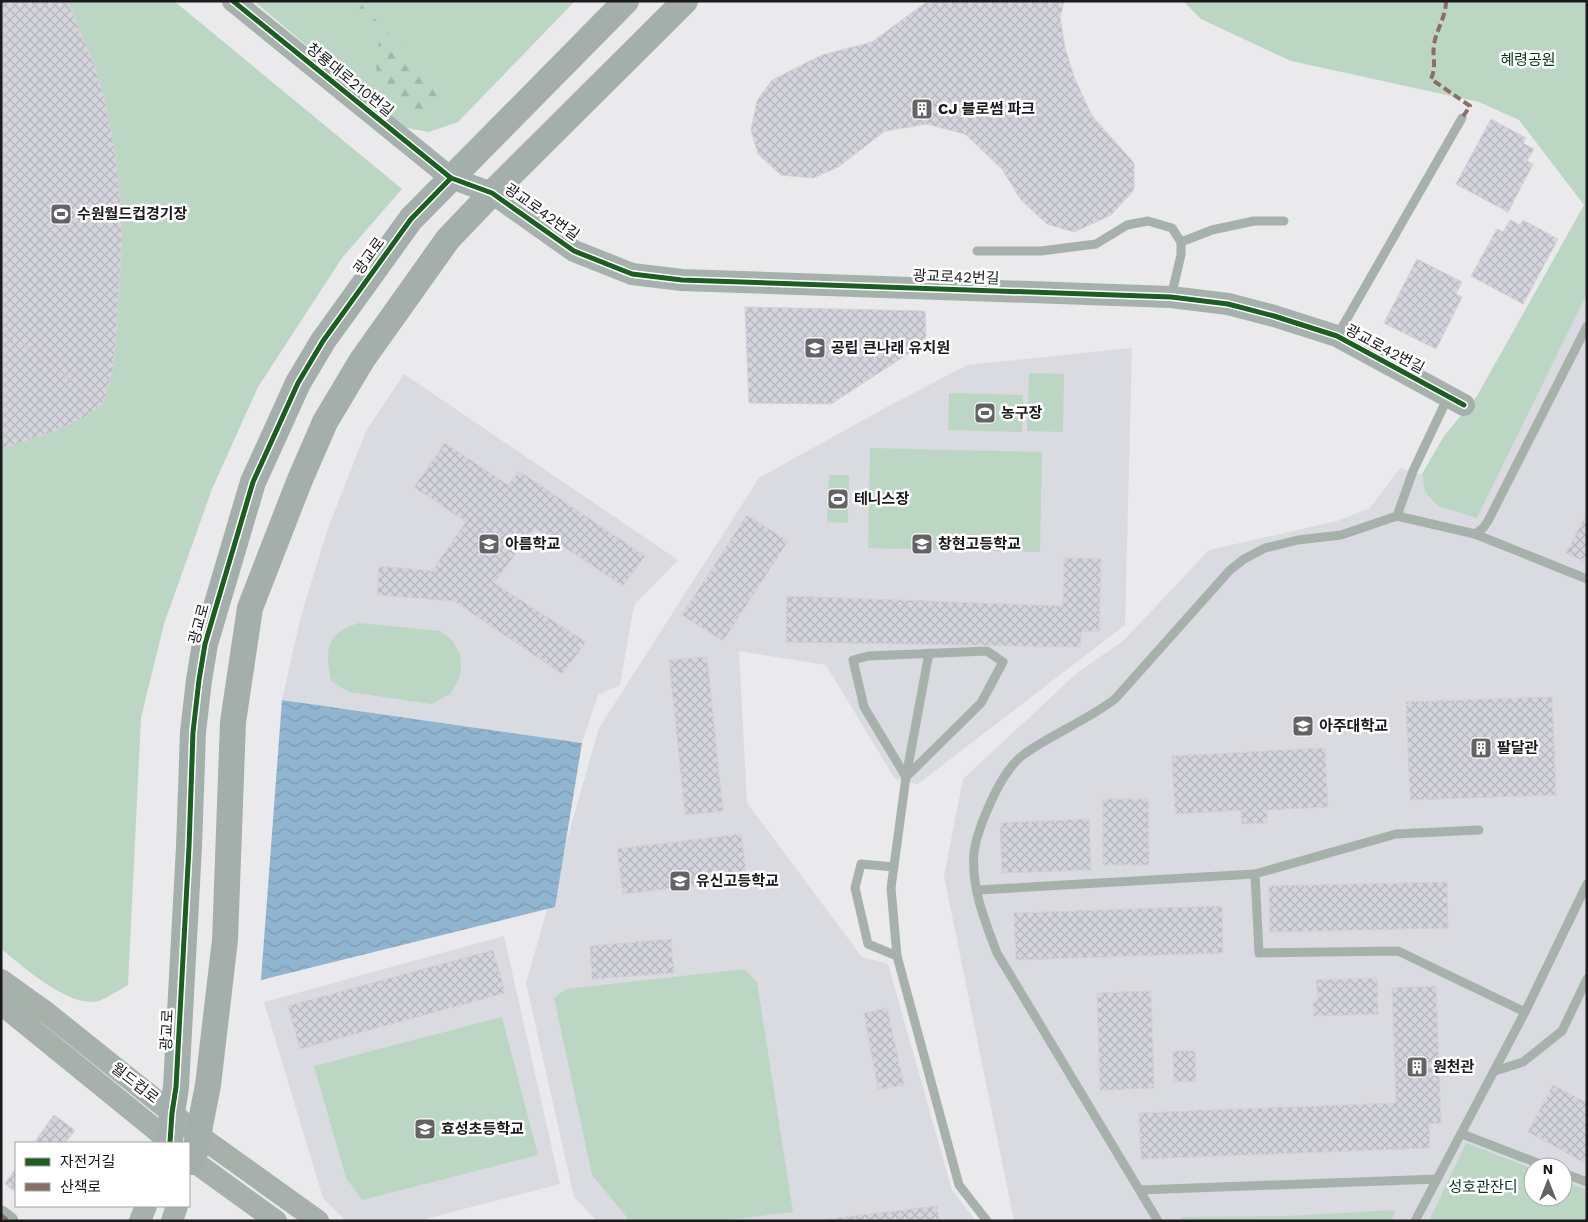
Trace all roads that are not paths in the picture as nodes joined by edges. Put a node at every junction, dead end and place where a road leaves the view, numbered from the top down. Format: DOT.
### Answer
graph roads {
  1 [pos="233,1"];
  2 [pos="626,1"];
  3 [pos="685,1"];
  4 [pos="1462,118"];
  5 [pos="451,178"];
  6 [pos="492,193"];
  7 [pos="1284,221"];
  8 [pos="1181,242"];
  9 [pos="977,251"];
  10 [pos="1171,297"];
  11 [pos="1587,326"];
  12 [pos="1337,336"];
  13 [pos="1456,401"];
  14 [pos="1397,516"];
  15 [pos="1475,534"];
  16 [pos="1587,580"];
  17 [pos="929,653"];
  18 [pos="906,777"];
  19 [pos="1479,830"];
  20 [pos="894,868"];
  21 [pos="1255,874"];
  22 [pos="1587,884"];
  23 [pos="977,890"];
  24 [pos="897,956"];
  25 [pos="1587,979"];
  26 [pos="1,980"];
  27 [pos="1,1004"];
  28 [pos="1525,1012"];
  29 [pos="1495,1071"];
  30 [pos="172,1112"];
  31 [pos="1462,1134"];
  32 [pos="172,1142"];
  33 [pos="180,1142"];
  34 [pos="186,1142"];
  35 [pos="190,1155"];
  36 [pos="190,1156"];
  37 [pos="1523,1157"];
  38 [pos="1573,1177"];
  39 [pos="1436,1179"];
  40 [pos="1587,1182"];
  41 [pos="1140,1190"];
  42 [pos="146,1207"];
  43 [pos="177,1207"];
  44 [pos="1,1215"];
  45 [pos="9,1221"];
  46 [pos="140,1221"];
  47 [pos="172,1221"];
  48 [pos="276,1221"];
  49 [pos="318,1221"];
  50 [pos="987,1221"];
  51 [pos="1158,1221"];
  52 [pos="1415,1221"];
  1 -- 5 [label="street, 창룡대로210번길"];
  2 -- 5 [label="main road, 광교로"];
  3 -- 6 [label="main road"];
  4 -- 12 [label="lane"];
  5 -- 6 [label="street, 광교로42번길"];
  5 -- 30 [label="main road, 광교로"];
  6 -- 10 [label="street, 광교로42번길"];
  6 -- 34 [label="main road"];
  7 -- 8 [label="lane"];
  8 -- 9 [label="lane"];
  8 -- 10 [label="lane"];
  10 -- 12 [label="street, 광교로42번길"];
  11 -- 15 [label="lane"];
  12 -- 13 [label="street, 광교로42번길"];
  13 -- 14 [label="lane"];
  14 -- 15 [label="lane"];
  14 -- 23 [label="lane"];
  15 -- 16 [label="lane"];
  17 -- 18 [label="lane"];
  17 -- 18 [label="lane"];
  17 -- 18 [label="lane"];
  18 -- 20 [label="lane"];
  19 -- 21 [label="lane"];
  20 -- 24 [label="lane"];
  20 -- 24 [label="lane"];
  21 -- 23 [label="lane"];
  21 -- 28 [label="lane"];
  22 -- 28 [label="lane"];
  23 -- 41 [label="lane"];
  24 -- 50 [label="lane"];
  25 -- 29 [label="lane"];
  26 -- 30 [label="street, 월드컵로"];
  27 -- 32 [label="street, 월드컵로"];
  28 -- 29 [label="lane"];
  29 -- 31 [label="lane"];
  30 -- 33 [label="main road, 광교로"];
  31 -- 37 [label="lane"];
  31 -- 39 [label="lane"];
  35 -- 49 [label="street, 월드컵로"];
  36 -- 48 [label="street, 월드컵로"];
  38 -- 40 [label="lane"];
  39 -- 41 [label="lane"];
  39 -- 52 [label="lane"];
  41 -- 51 [label="lane"];
  42 -- 46 [label="street"];
  43 -- 47 [label="street"];
  44 -- 45 [label="street"];
}
